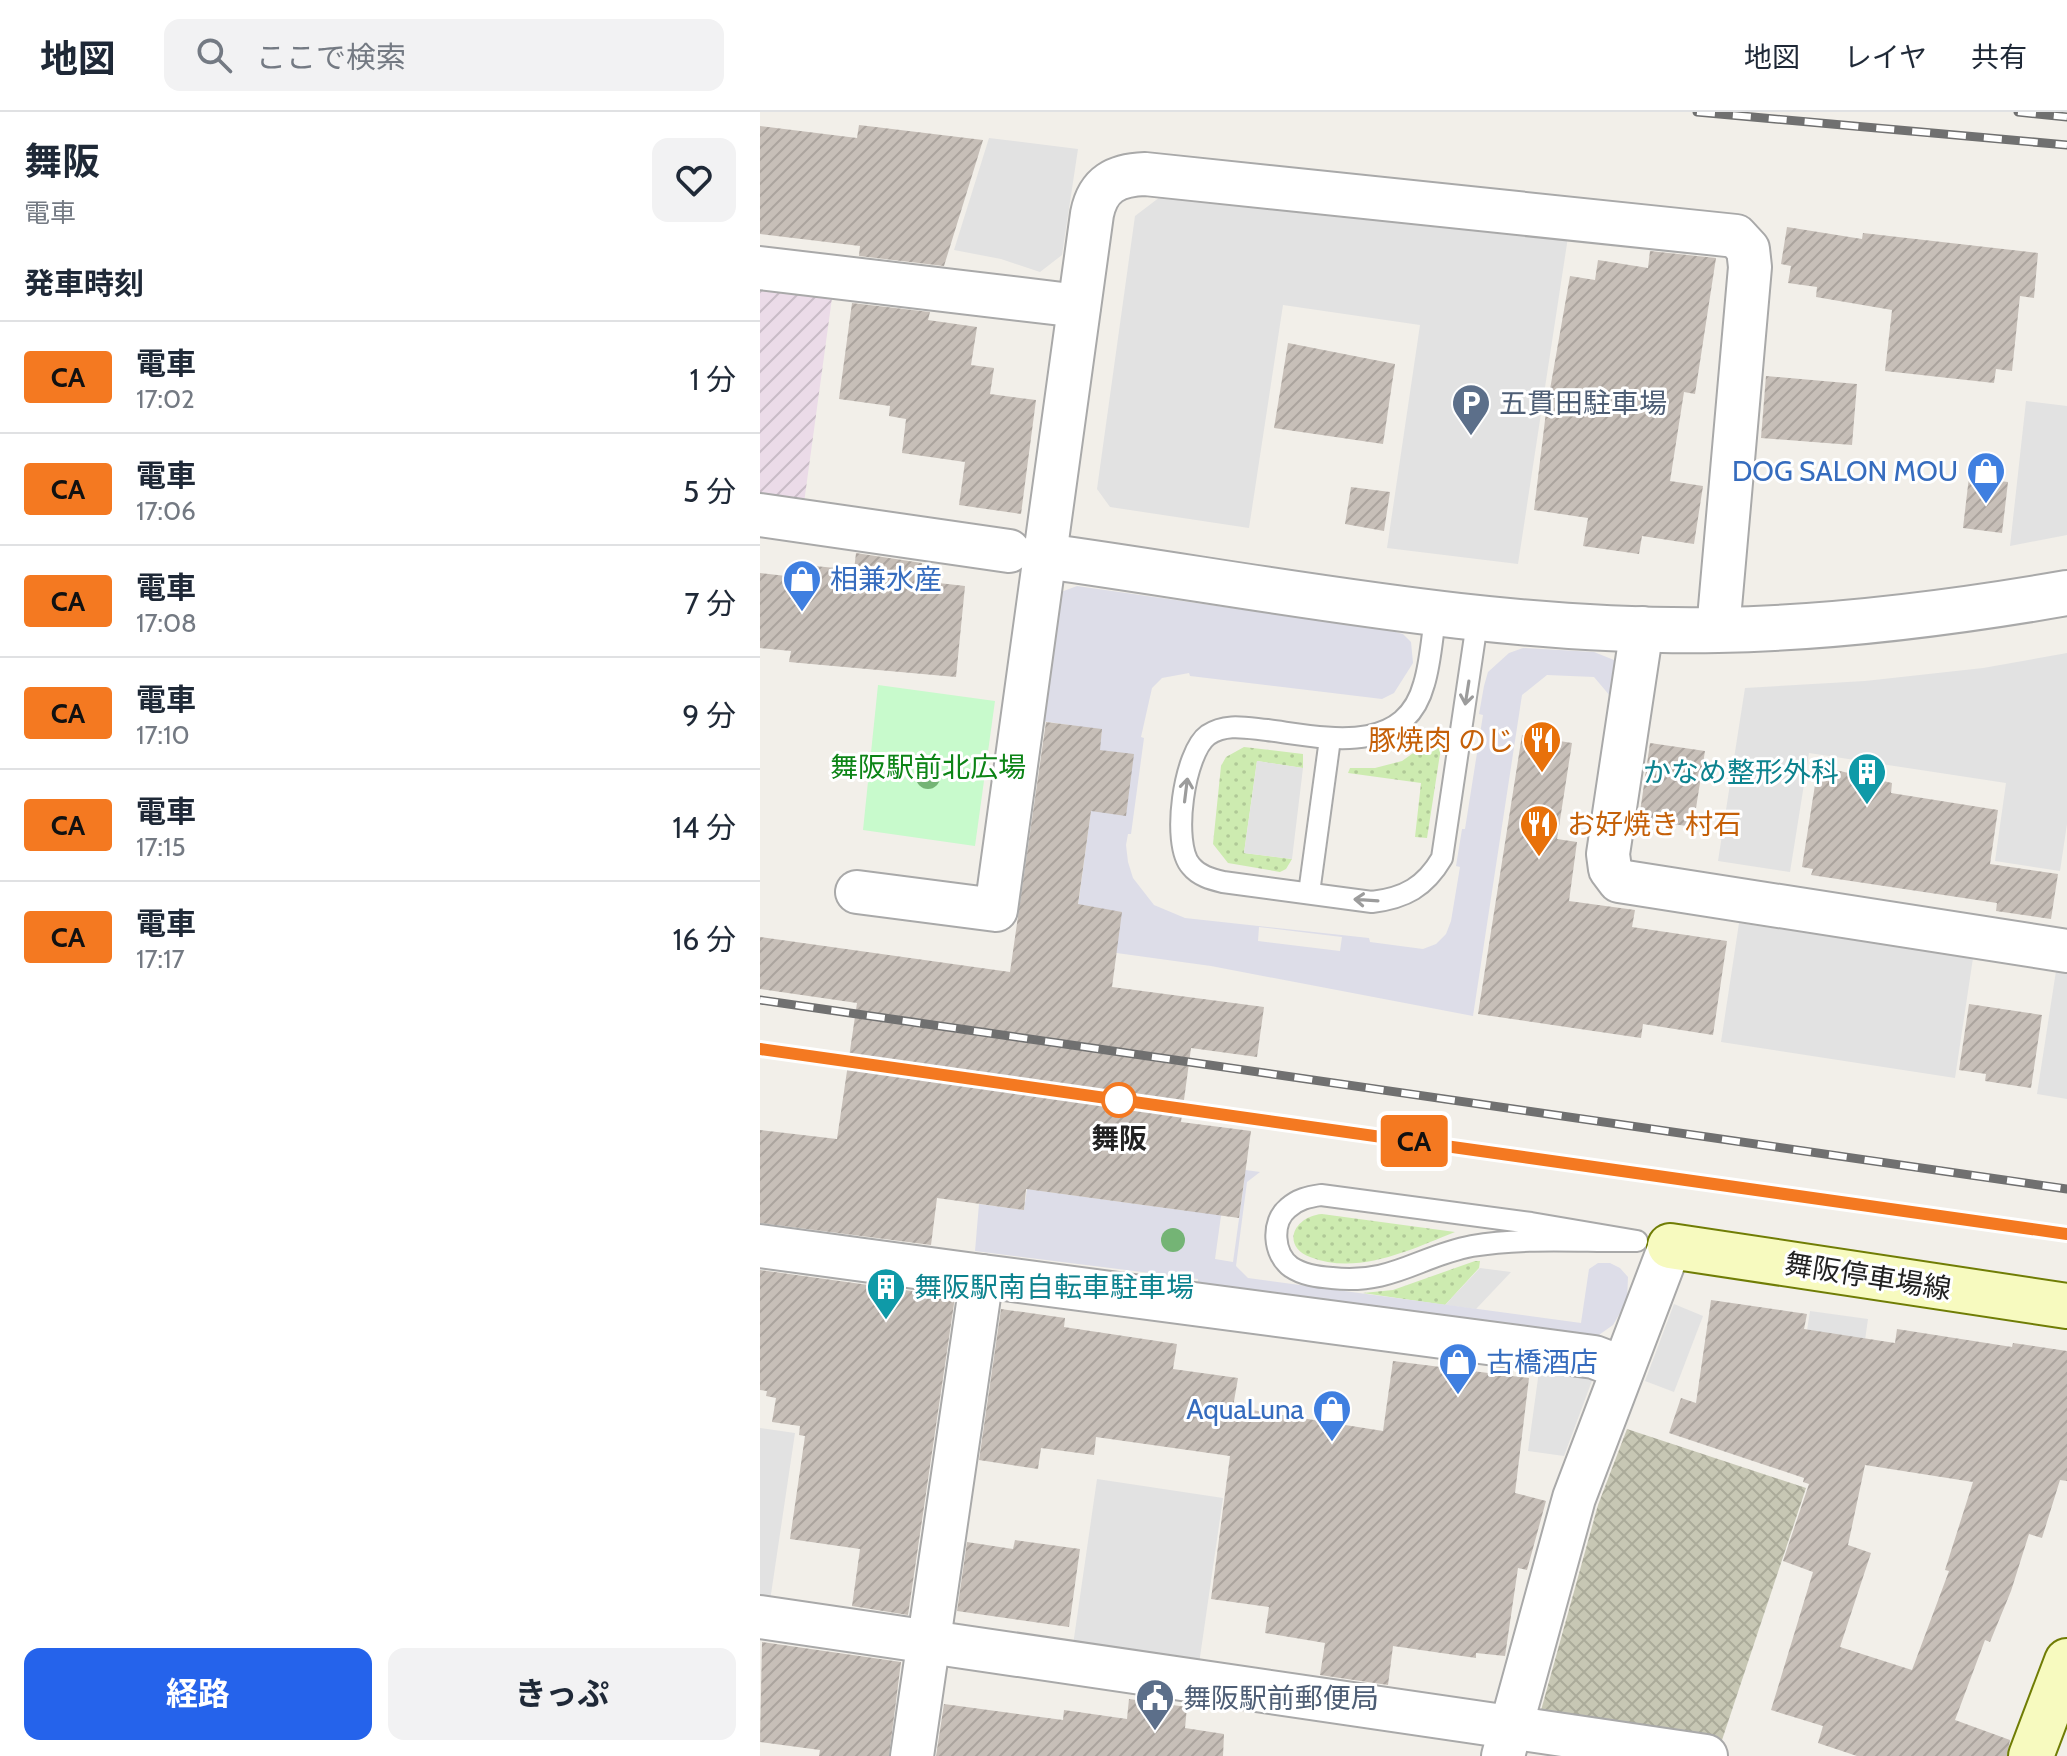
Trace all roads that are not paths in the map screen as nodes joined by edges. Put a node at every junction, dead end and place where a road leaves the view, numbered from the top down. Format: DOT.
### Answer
graph roads {
  1 [pos="760,268"];
  2 [pos="1079,306"];
  3 [pos="760,515"];
  4 [pos="1027,553"];
  5 [pos="2067,593"];
  6 [pos="1436,612"];
  7 [pos="1478,616"];
  8 [pos="1642,628"];
  9 [pos="1718,630"];
  10 [pos="1330,739"];
  11 [pos="857,892"];
  12 [pos="1309,893"];
  13 [pos="2067,951"];
  14 [pos="1653,1244"];
  15 [pos="760,1246"];
  16 [pos="982,1276"];
  17 [pos="2067,1306"];
  18 [pos="1623,1368"];
  19 [pos="760,1617"];
  20 [pos="929,1642"];
  21 [pos="2067,1661"];
  22 [pos="1507,1742"];
  23 [pos="912,1756"];
  24 [pos="1706,1756"];
  25 [pos="2031,1756"];
  1 -- 2 [label="street"];
  2 -- 4 [label="street"];
  2 -- 9 [label="street"];
  3 -- 4 [label="street"];
  4 -- 6 [label="street"];
  4 -- 11 [label="street"];
  5 -- 9 [label="street"];
  6 -- 7 [label="street"];
  6 -- 10 [label="lane"];
  7 -- 8 [label="street"];
  7 -- 12 [label="lane, one-way"];
  8 -- 9 [label="street"];
  8 -- 13 [label="street"];
  10 -- 12 [label="lane"];
  12 -- 10 [label="lane, one-way"];
  14 -- 14 [label="lane"];
  14 -- 17 [label="main road, 舞阪停車場線"];
  14 -- 18 [label="street"];
  15 -- 16 [label="street"];
  16 -- 18 [label="street"];
  16 -- 20 [label="street"];
  18 -- 22 [label="street"];
  19 -- 20 [label="street"];
  20 -- 22 [label="street"];
  20 -- 23 [label="street"];
  21 -- 25 [label="main road"];
  22 -- 24 [label="street"];
}
